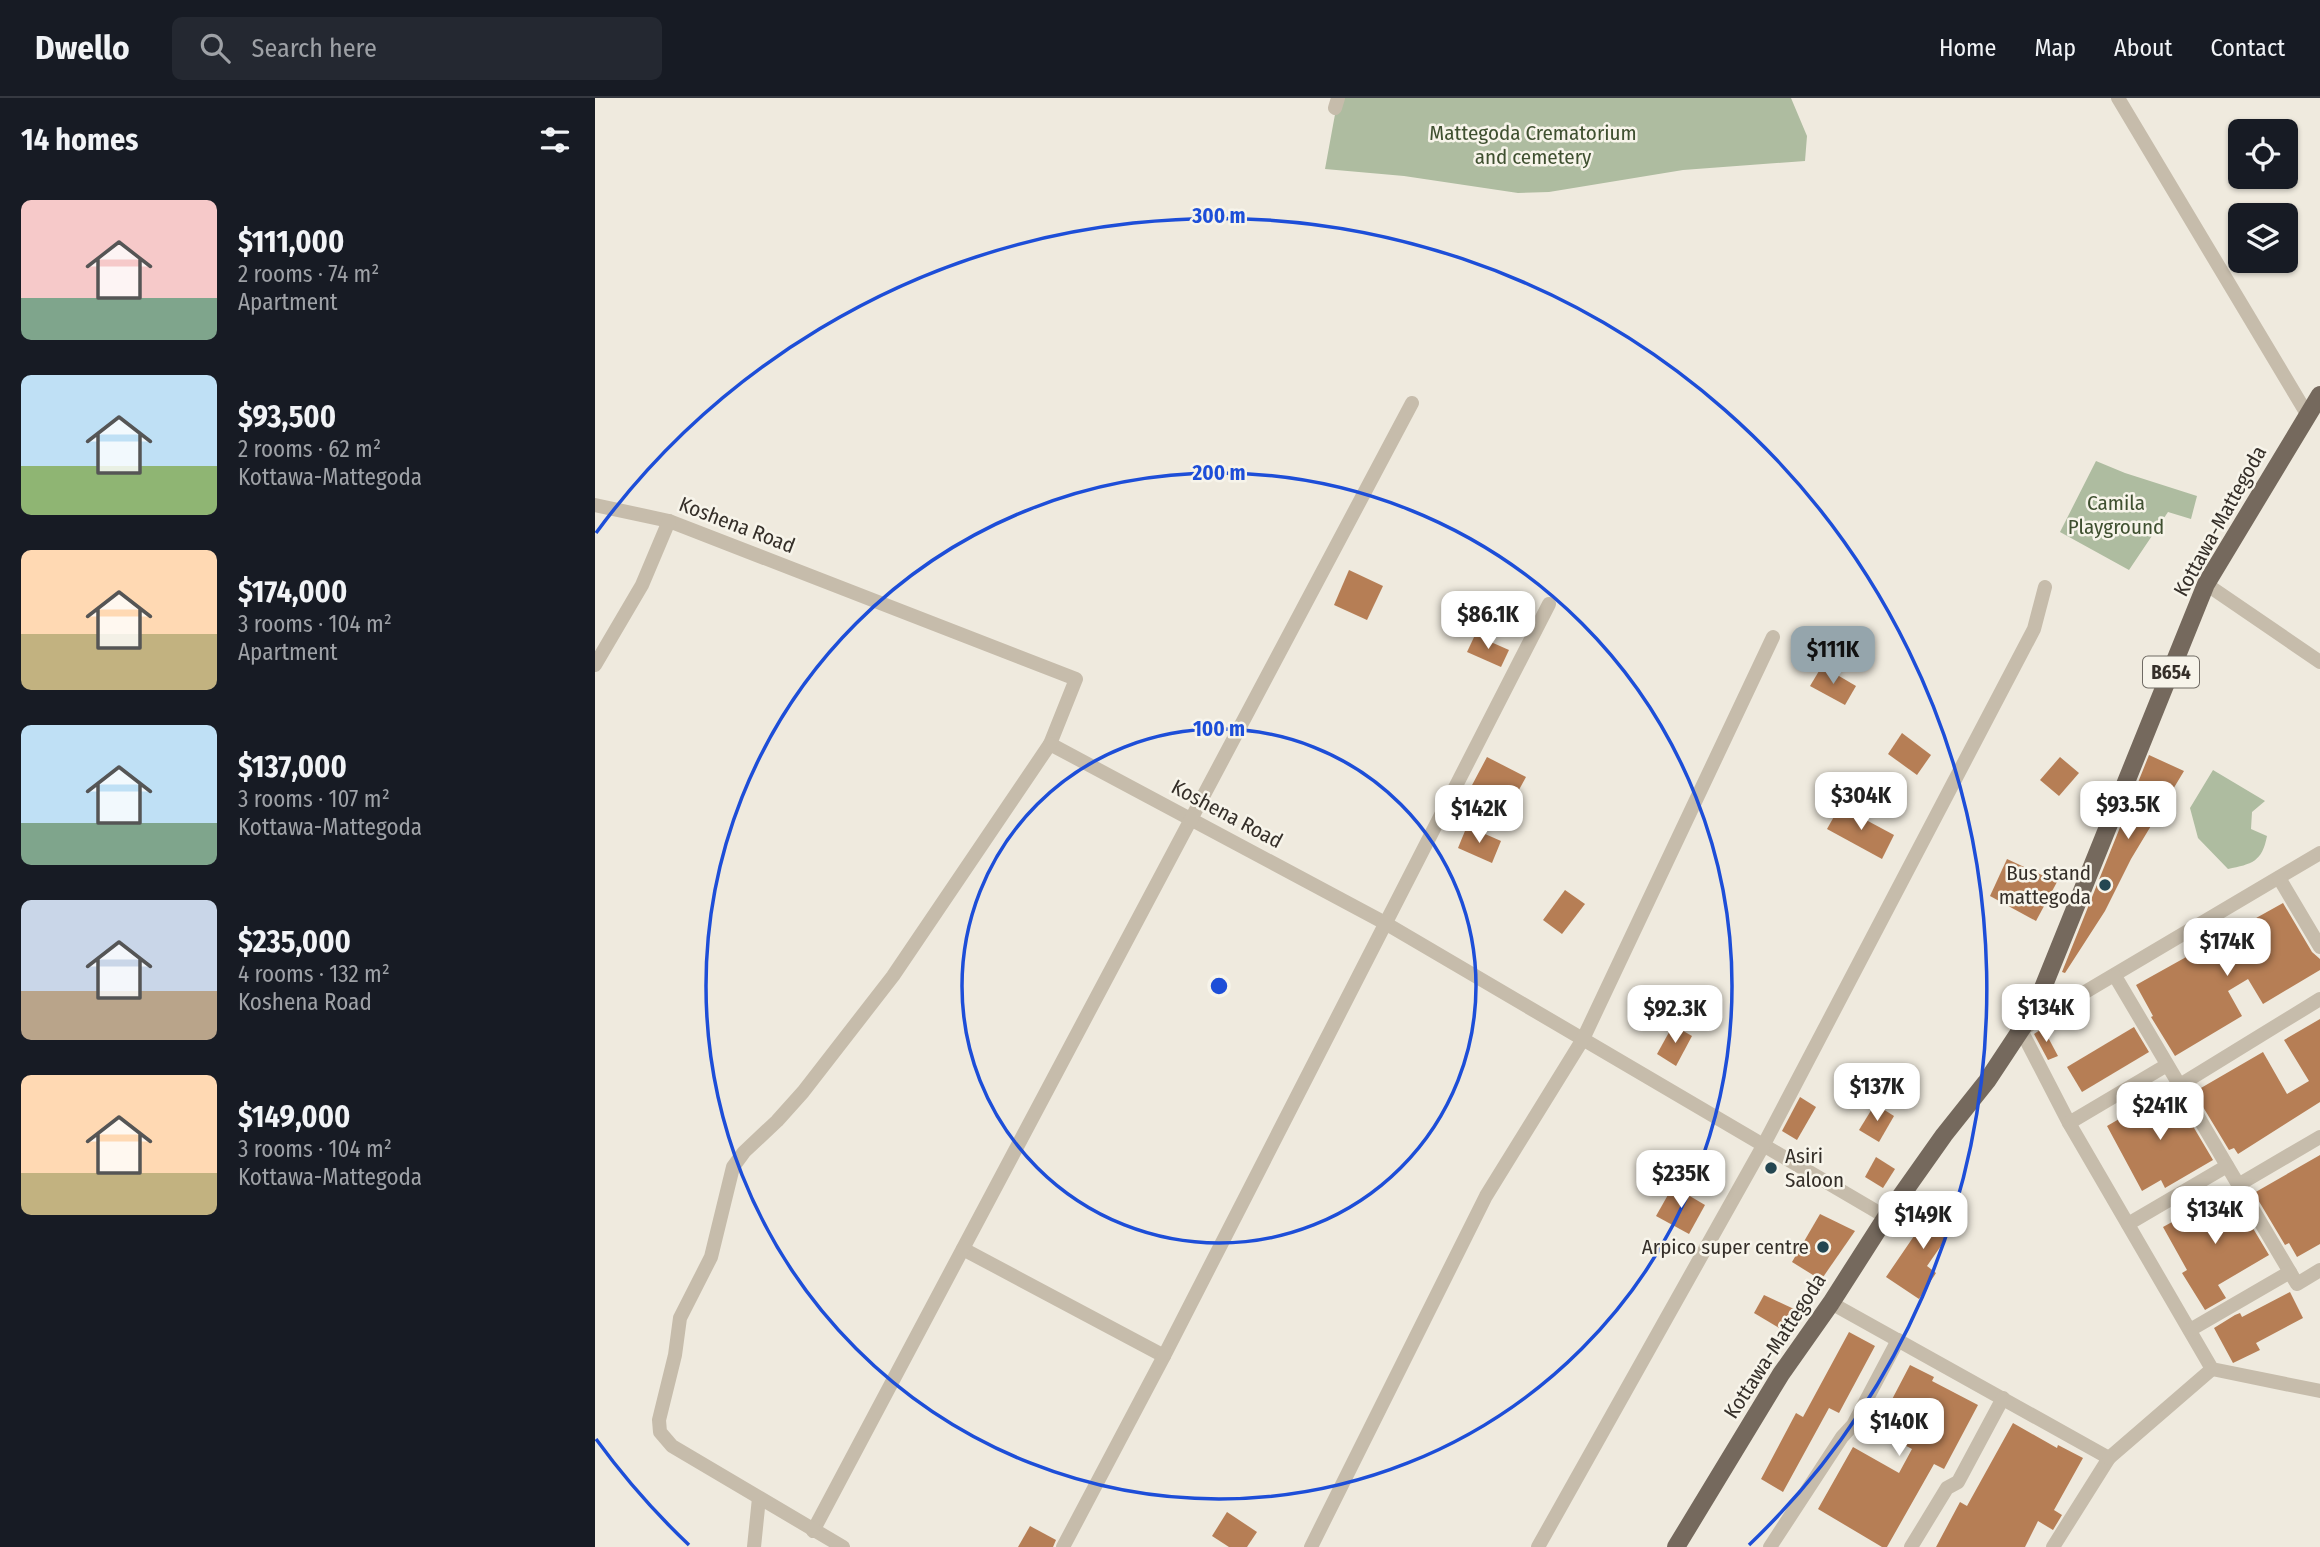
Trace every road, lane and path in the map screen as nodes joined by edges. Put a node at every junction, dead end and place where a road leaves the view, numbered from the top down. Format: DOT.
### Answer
graph roads {
  1 [pos="2117,98"];
  2 [pos="2320,396"];
  3 [pos="1412,403"];
  4 [pos="2307,414"];
  5 [pos="595,505"];
  6 [pos="669,521"];
  7 [pos="2206,584"];
  8 [pos="2045,587"];
  9 [pos="1549,604"];
  10 [pos="1773,638"];
  11 [pos="2320,662"];
  12 [pos="595,665"];
  13 [pos="1050,744"];
  14 [pos="1192,820"];
  15 [pos="2320,853"];
  16 [pos="2279,878"];
  17 [pos="1385,923"];
  18 [pos="2320,947"];
  19 [pos="2115,976"];
  20 [pos="2320,999"];
  21 [pos="2021,1030"];
  22 [pos="1583,1039"];
  23 [pos="2168,1065"];
  24 [pos="2180,1086"];
  25 [pos="2069,1123"];
  26 [pos="2320,1137"];
  27 [pos="1763,1146"];
  28 [pos="2227,1166"];
  29 [pos="2238,1185"];
  30 [pos="1886,1217"];
  31 [pos="2127,1224"];
  32 [pos="963,1249"];
  33 [pos="2320,1270"];
  34 [pos="2290,1272"];
  35 [pos="1831,1303"];
  36 [pos="2190,1330"];
  37 [pos="1898,1340"];
  38 [pos="1164,1356"];
  39 [pos="2212,1368"];
  40 [pos="2320,1391"];
  41 [pos="2003,1398"];
  42 [pos="2109,1458"];
  43 [pos="759,1498"];
  44 [pos="813,1531"];
  45 [pos="754,1547"];
  46 [pos="843,1547"];
  47 [pos="1063,1547"];
  48 [pos="1311,1547"];
  49 [pos="1538,1547"];
  50 [pos="1676,1547"];
  51 [pos="1770,1547"];
  52 [pos="1911,1547"];
  53 [pos="2053,1547"];
  1 -- 4 [label="street"];
  2 -- 4 [label="main road, Kottawa-Mattegoda / B654"];
  3 -- 14 [label="street"];
  4 -- 7 [label="main road, Kottawa-Mattegoda / B654"];
  5 -- 6 [label="street, Koshena Road"];
  6 -- 12 [label="street"];
  6 -- 13 [label="street, Koshena Road"];
  7 -- 11 [label="street"];
  7 -- 21 [label="main road, Kottawa-Mattegoda / B654"];
  8 -- 27 [label="street"];
  9 -- 17 [label="street"];
  10 -- 22 [label="street"];
  13 -- 14 [label="street, Koshena Road"];
  13 -- 43 [label="street"];
  14 -- 17 [label="street, Koshena Road"];
  14 -- 32 [label="street"];
  15 -- 16 [label="street"];
  16 -- 18 [label="street"];
  16 -- 19 [label="street"];
  17 -- 22 [label="street, Koshena Road"];
  17 -- 38 [label="street"];
  19 -- 21 [label="street"];
  19 -- 23 [label="street"];
  20 -- 24 [label="street"];
  21 -- 25 [label="street"];
  21 -- 30 [label="main road, Kottawa-Mattegoda / B654"];
  22 -- 27 [label="street, Koshena Road"];
  22 -- 48 [label="street"];
  23 -- 24 [label="street"];
  23 -- 25 [label="street"];
  24 -- 28 [label="street"];
  25 -- 31 [label="street"];
  26 -- 29 [label="street"];
  27 -- 30 [label="street, Koshena Road"];
  27 -- 49 [label="street"];
  28 -- 29 [label="street"];
  28 -- 31 [label="street"];
  29 -- 34 [label="street"];
  30 -- 35 [label="main road, Kottawa-Mattegoda / B654"];
  31 -- 36 [label="street"];
  32 -- 38 [label="street"];
  32 -- 44 [label="street"];
  33 -- 34 [label="street"];
  34 -- 36 [label="street"];
  35 -- 37 [label="street"];
  35 -- 50 [label="main road, Kottawa-Mattegoda / B654"];
  36 -- 39 [label="street"];
  37 -- 41 [label="street"];
  37 -- 51 [label="street"];
  38 -- 47 [label="street"];
  39 -- 40 [label="street"];
  39 -- 42 [label="street"];
  41 -- 42 [label="street"];
  41 -- 52 [label="street"];
  42 -- 53 [label="street"];
  43 -- 44 [label="street"];
  43 -- 45 [label="street"];
  44 -- 46 [label="street"];
}
